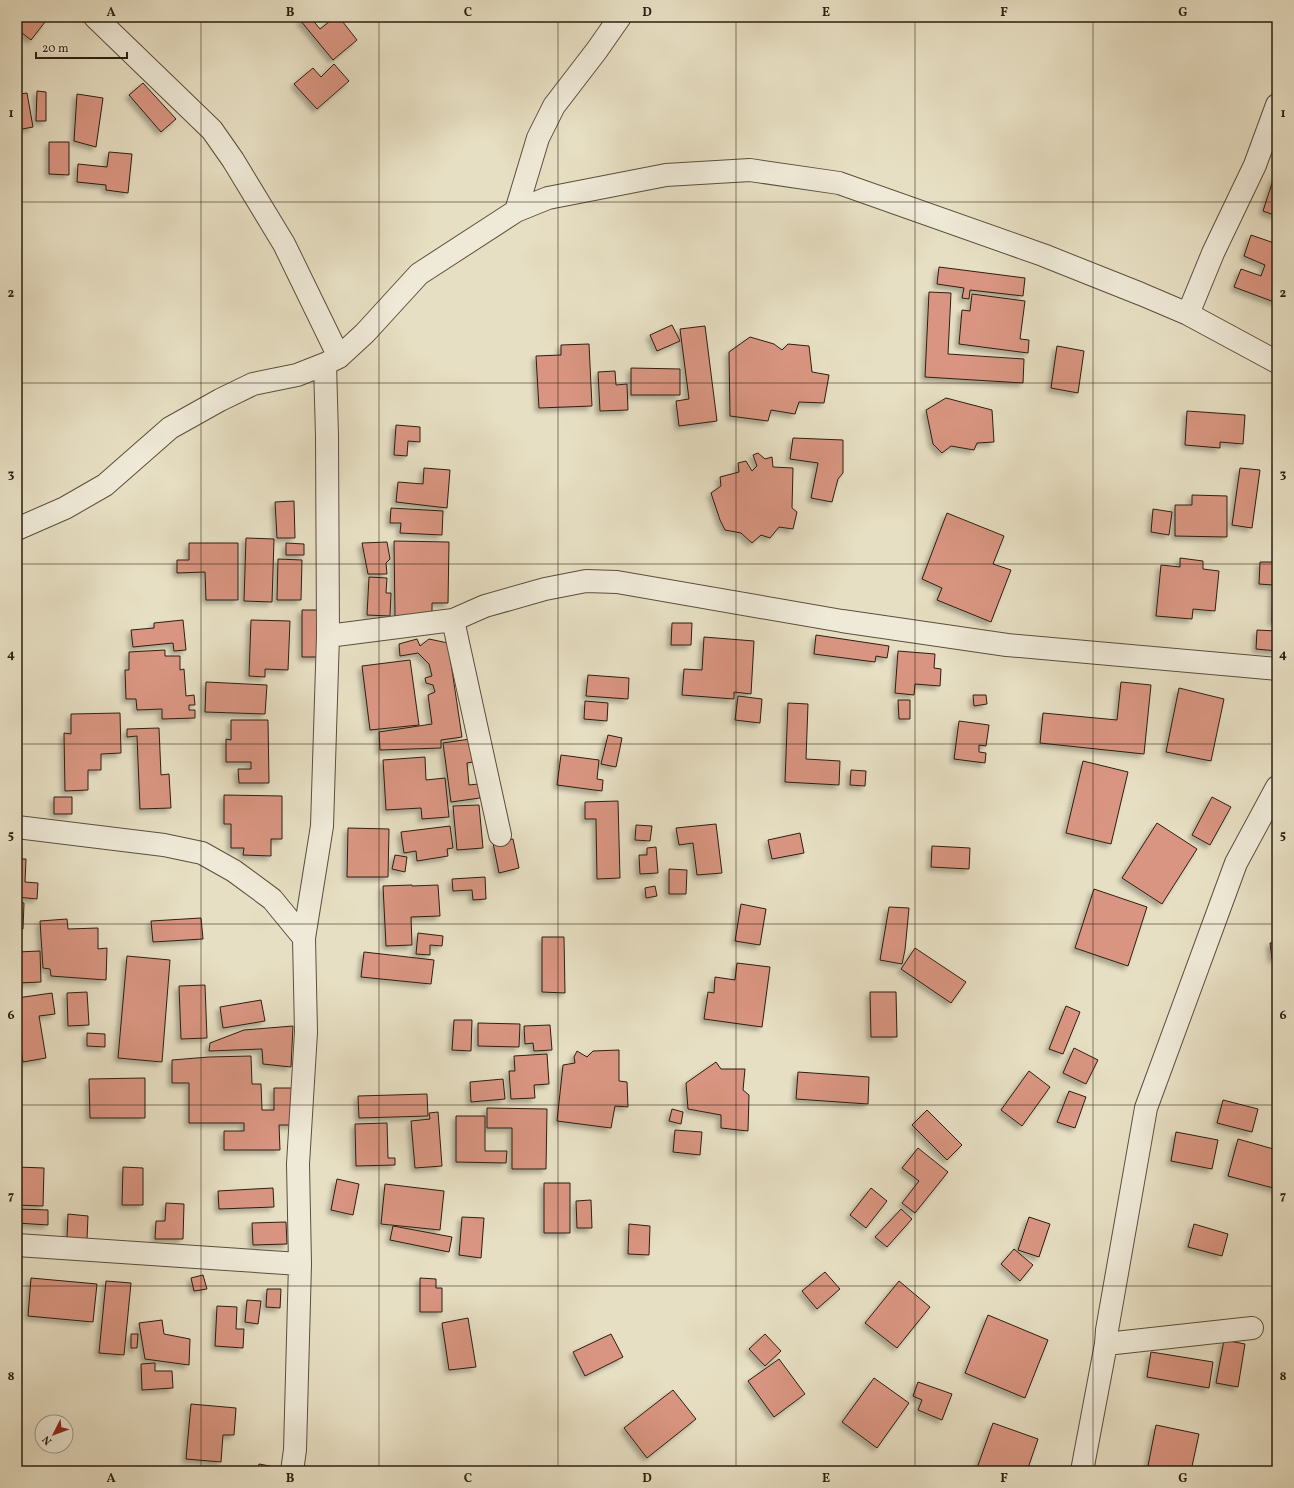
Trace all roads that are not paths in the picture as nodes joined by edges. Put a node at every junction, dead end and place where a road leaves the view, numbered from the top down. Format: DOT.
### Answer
graph roads {
  1 [pos="95,17"];
  2 [pos="620,17"];
  3 [pos="1277,105"];
  4 [pos="516,211"];
  5 [pos="1188,314"];
  6 [pos="332,360"];
  7 [pos="1277,362"];
  8 [pos="17,529"];
  9 [pos="453,620"];
  10 [pos="328,636"];
  11 [pos="1277,669"];
  12 [pos="1277,787"];
  13 [pos="17,827"];
  14 [pos="500,835"];
  15 [pos="304,938"];
  16 [pos="17,1245"];
  17 [pos="300,1264"];
  18 [pos="1252,1328"];
  19 [pos="1106,1344"];
  20 [pos="292,1471"];
  21 [pos="1082,1471"];
  1 -- 6 [label="street"];
  2 -- 4 [label="street"];
  3 -- 5 [label="street"];
  4 -- 5 [label="street"];
  4 -- 6 [label="street"];
  5 -- 7 [label="street"];
  6 -- 8 [label="street"];
  6 -- 10 [label="street"];
  9 -- 10 [label="street"];
  9 -- 11 [label="street"];
  9 -- 14 [label="street"];
  10 -- 15 [label="street"];
  12 -- 19 [label="street"];
  13 -- 15 [label="street"];
  15 -- 17 [label="street"];
  16 -- 17 [label="street"];
  17 -- 20 [label="street"];
  18 -- 19 [label="street"];
  19 -- 21 [label="street"];
}
